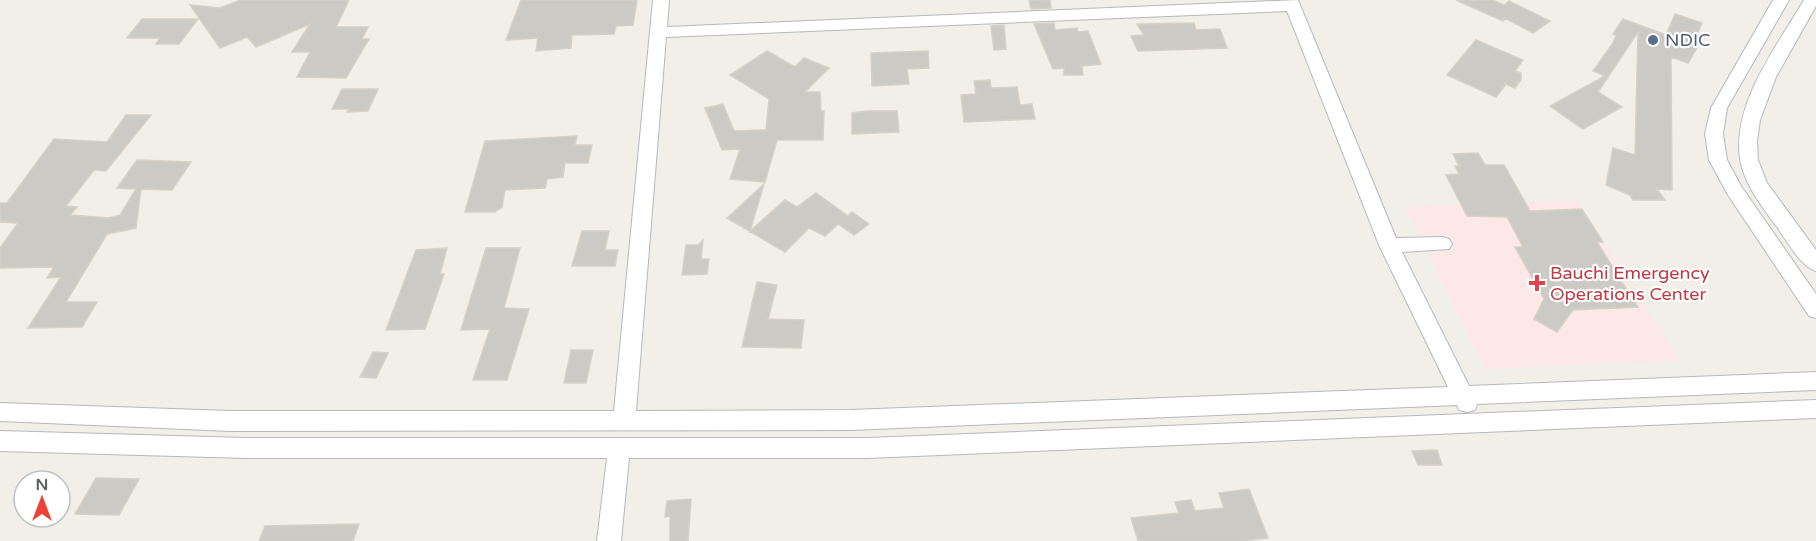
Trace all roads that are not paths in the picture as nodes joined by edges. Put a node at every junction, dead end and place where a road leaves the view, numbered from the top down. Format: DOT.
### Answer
graph roads {
  1 [pos="661,0"];
  2 [pos="1781,0"];
  3 [pos="1812,0"];
  4 [pos="1292,3"];
  5 [pos="1093,7"];
  6 [pos="658,32"];
  7 [pos="1442,244"];
  8 [pos="1389,245"];
  9 [pos="1816,264"];
  10 [pos="1816,310"];
  11 [pos="1816,381"];
  12 [pos="1463,394"];
  13 [pos="1816,409"];
  14 [pos="0,412"];
  15 [pos="1477,421"];
  16 [pos="624,422"];
  17 [pos="0,441"];
  18 [pos="620,450"];
  19 [pos="609,541"];
  1 -- 6 [label="street"];
  2 -- 10 [label="street"];
  3 -- 9 [label="street"];
  4 -- 5 [label="street"];
  4 -- 8 [label="street"];
  5 -- 6 [label="street"];
  6 -- 16 [label="street"];
  7 -- 8 [label="street"];
  8 -- 12 [label="street"];
  11 -- 12 [label="street"];
  12 -- 15 [label="street"];
  12 -- 16 [label="street"];
  13 -- 15 [label="street"];
  14 -- 16 [label="street"];
  15 -- 18 [label="street"];
  17 -- 18 [label="street"];
  18 -- 19 [label="street"];
}
